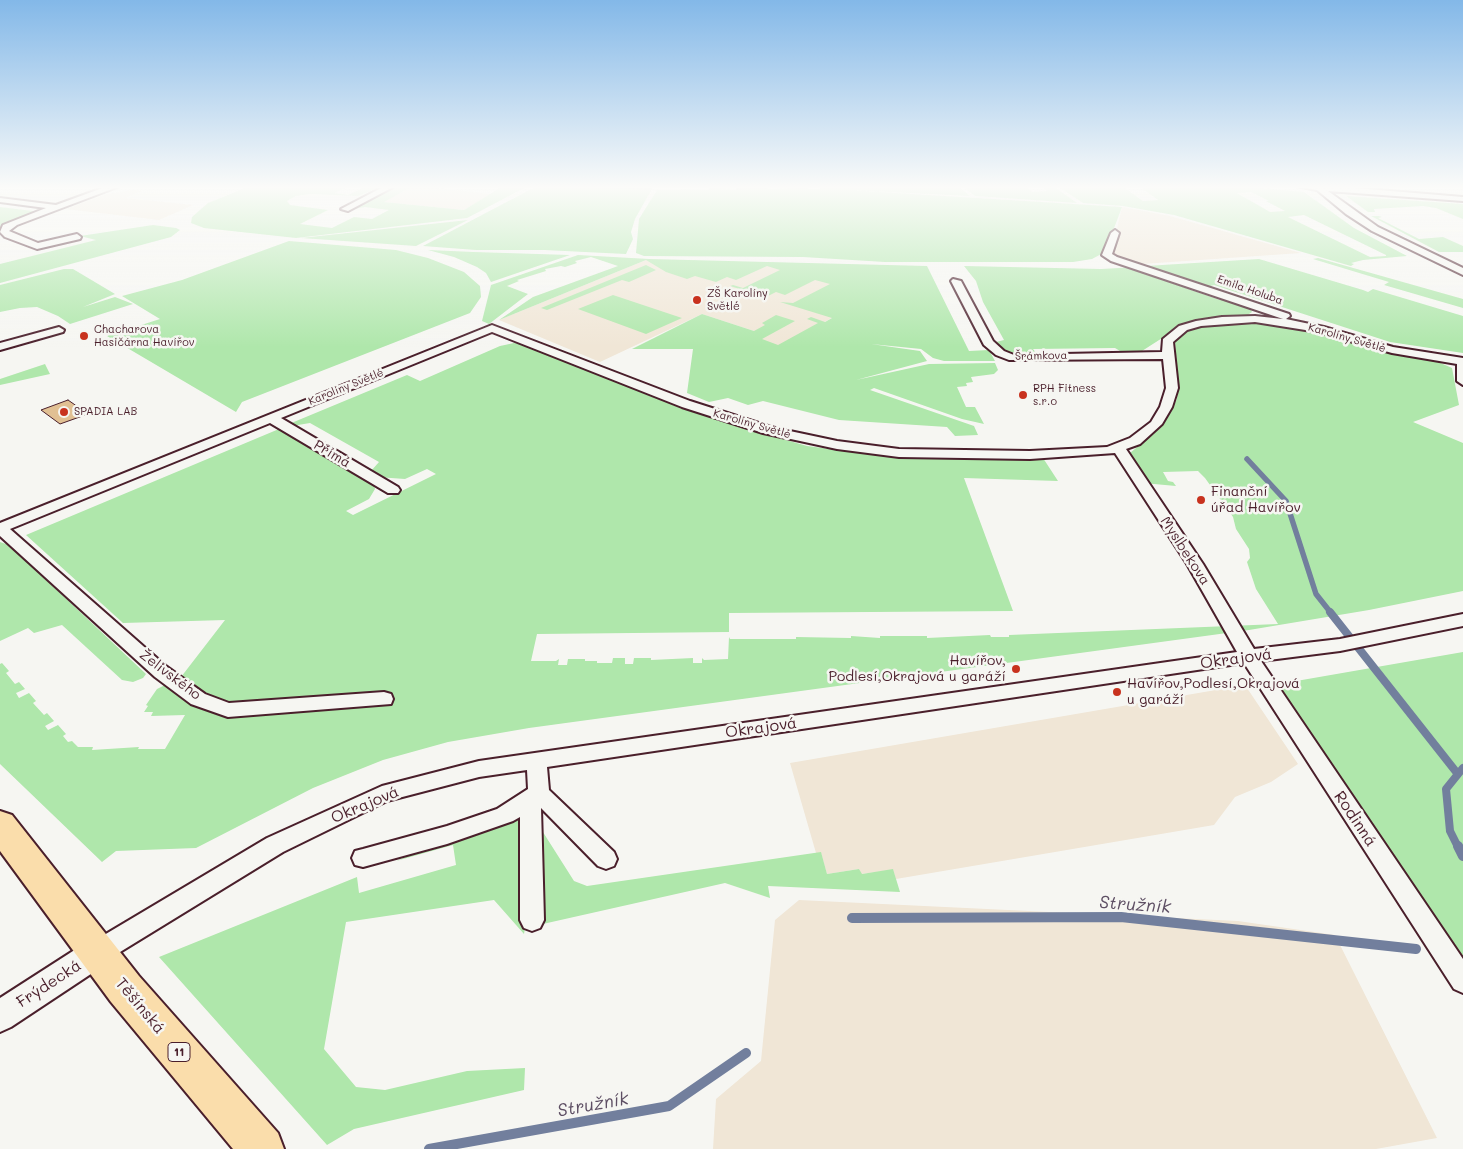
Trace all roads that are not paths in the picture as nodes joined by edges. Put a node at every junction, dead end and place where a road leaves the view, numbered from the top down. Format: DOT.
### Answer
graph roads {
  1 [pos="20,240"];
  2 [pos="65,240"];
  3 [pos="1113,240"];
  4 [pos="1397,240"];
  5 [pos="1463,272"];
  6 [pos="956,281"];
  7 [pos="1253,305"];
  8 [pos="1255,320"];
  9 [pos="1320,329"];
  10 [pos="59,330"];
  11 [pos="0,347"];
  12 [pos="1169,355"];
  13 [pos="1463,361"];
  14 [pos="1463,381"];
  15 [pos="271,418"];
  16 [pos="1118,448"];
  17 [pos="393,490"];
  18 [pos="0,528"];
  19 [pos="1463,620"];
  20 [pos="1249,656"];
  21 [pos="384,699"];
  22 [pos="536,760"];
  23 [pos="534,796"];
  24 [pos="0,826"];
  25 [pos="363,858"];
  26 [pos="606,859"];
  27 [pos="532,920"];
  28 [pos="98,952"];
  29 [pos="1463,981"];
  30 [pos="0,1016"];
  31 [pos="262,1149"];
  1 -- 2 [label="street"];
  3 -- 7 [label="street, Emila Holuba"];
  4 -- 5 [label="street"];
  6 -- 12 [label="street, Šrámkova"];
  7 -- 8 [label="street"];
  7 -- 9 [label="street, Emila Holuba"];
  8 -- 9 [label="street, Karolíny Světlé"];
  8 -- 12 [label="street, Karolíny Světlé"];
  9 -- 13 [label="street, Karolíny Světlé"];
  10 -- 11 [label="street"];
  12 -- 16 [label="street, Karolíny Světlé"];
  13 -- 14 [label="street"];
  15 -- 16 [label="street, Karolíny Světlé"];
  15 -- 17 [label="street, Přímá"];
  15 -- 18 [label="street, Karolíny Světlé"];
  16 -- 20 [label="street, Myslbekova"];
  18 -- 21 [label="street, Želivského"];
  19 -- 20 [label="street, Okrajová"];
  20 -- 22 [label="street, Okrajová"];
  20 -- 29 [label="street, Rodinná"];
  22 -- 23 [label="street"];
  22 -- 28 [label="street, Okrajová"];
  23 -- 25 [label="street"];
  23 -- 26 [label="street"];
  23 -- 27 [label="street"];
  24 -- 28 [label="main road, 11"];
  28 -- 30 [label="street, Frýdecká"];
  28 -- 31 [label="main road, Těšínská / 11"];
}
